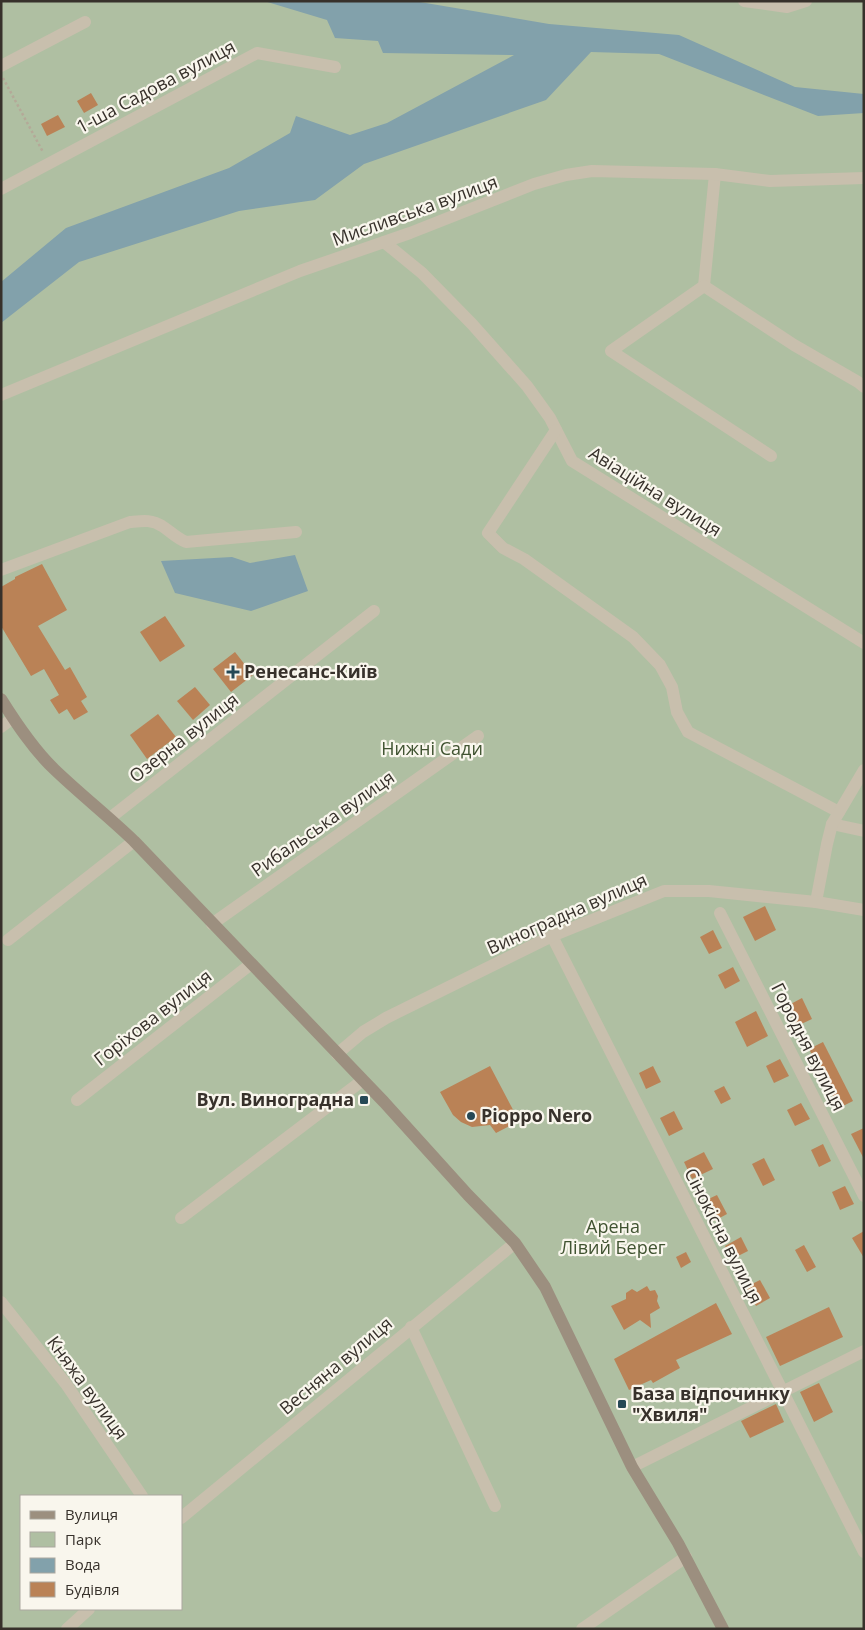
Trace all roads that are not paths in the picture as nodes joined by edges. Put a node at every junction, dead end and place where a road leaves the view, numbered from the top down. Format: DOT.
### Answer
graph roads {
  1 [pos="744,1"];
  2 [pos="806,1"];
  3 [pos="85,22"];
  4 [pos="1,66"];
  5 [pos="335,67"];
  6 [pos="714,174"];
  7 [pos="864,178"];
  8 [pos="1,189"];
  9 [pos="384,242"];
  10 [pos="704,286"];
  11 [pos="864,388"];
  12 [pos="1,395"];
  13 [pos="556,430"];
  14 [pos="771,456"];
  15 [pos="296,532"];
  16 [pos="1,570"];
  17 [pos="374,611"];
  18 [pos="864,643"];
  19 [pos="1,698"];
  20 [pos="13,718"];
  21 [pos="1,727"];
  22 [pos="478,736"];
  23 [pos="864,770"];
  24 [pos="839,812"];
  25 [pos="110,818"];
  26 [pos="832,824"];
  27 [pos="864,831"];
  28 [pos="134,841"];
  29 [pos="816,902"];
  30 [pos="864,910"];
  31 [pos="720,913"];
  32 [pos="212,924"];
  33 [pos="552,936"];
  34 [pos="8,940"];
  35 [pos="251,964"];
  36 [pos="337,1054"];
  37 [pos="363,1080"];
  38 [pos="77,1100"];
  39 [pos="864,1196"];
  40 [pos="181,1218"];
  41 [pos="515,1243"];
  42 [pos="1,1302"];
  43 [pos="410,1327"];
  44 [pos="864,1351"];
  45 [pos="782,1391"];
  46 [pos="632,1467"];
  47 [pos="141,1495"];
  48 [pos="495,1506"];
  49 [pos="182,1517"];
  50 [pos="864,1552"];
  51 [pos="686,1557"];
  52 [pos="88,1610"];
  53 [pos="67,1629"];
  54 [pos="582,1629"];
  55 [pos="723,1629"];
  1 -- 2 [label="street"];
  3 -- 4 [label="street"];
  5 -- 8 [label="street, 1-ша Садова вулиця"];
  6 -- 7 [label="street, Мисливська вулиця"];
  6 -- 9 [label="street, Мисливська вулиця"];
  6 -- 10 [label="street"];
  9 -- 12 [label="street, Мисливська вулиця"];
  9 -- 13 [label="street, Авіаційна вулиця"];
  10 -- 11 [label="street"];
  10 -- 14 [label="street"];
  13 -- 18 [label="street, Авіаційна вулиця"];
  13 -- 24 [label="street"];
  15 -- 16 [label="street"];
  17 -- 25 [label="street, Озерна вулиця"];
  19 -- 20 [label="street"];
  20 -- 21 [label="street"];
  20 -- 25 [label="street"];
  22 -- 32 [label="street, Рибальська вулиця"];
  23 -- 24 [label="street"];
  24 -- 26 [label="street"];
  25 -- 28 [label="street"];
  26 -- 27 [label="street"];
  26 -- 29 [label="street"];
  28 -- 32 [label="street"];
  28 -- 34 [label="street"];
  29 -- 30 [label="street, Виноградна вулиця"];
  29 -- 33 [label="street, Виноградна вулиця"];
  31 -- 39 [label="street, Городня вулиця"];
  32 -- 35 [label="street"];
  33 -- 36 [label="street, Виноградна вулиця"];
  33 -- 45 [label="street, Сінокісна вулиця"];
  35 -- 36 [label="street"];
  35 -- 38 [label="street, Горіхова вулиця"];
  36 -- 37 [label="street"];
  37 -- 40 [label="street"];
  37 -- 41 [label="street"];
  41 -- 43 [label="street, Весняна вулиця"];
  41 -- 46 [label="street"];
  42 -- 47 [label="street, Княжа вулиця"];
  43 -- 48 [label="street"];
  43 -- 49 [label="street, Весняна вулиця"];
  44 -- 45 [label="street"];
  45 -- 46 [label="street"];
  45 -- 50 [label="street, Сінокісна вулиця"];
  46 -- 51 [label="street"];
  51 -- 54 [label="street"];
  51 -- 55 [label="street"];
  52 -- 53 [label="street"];
}
